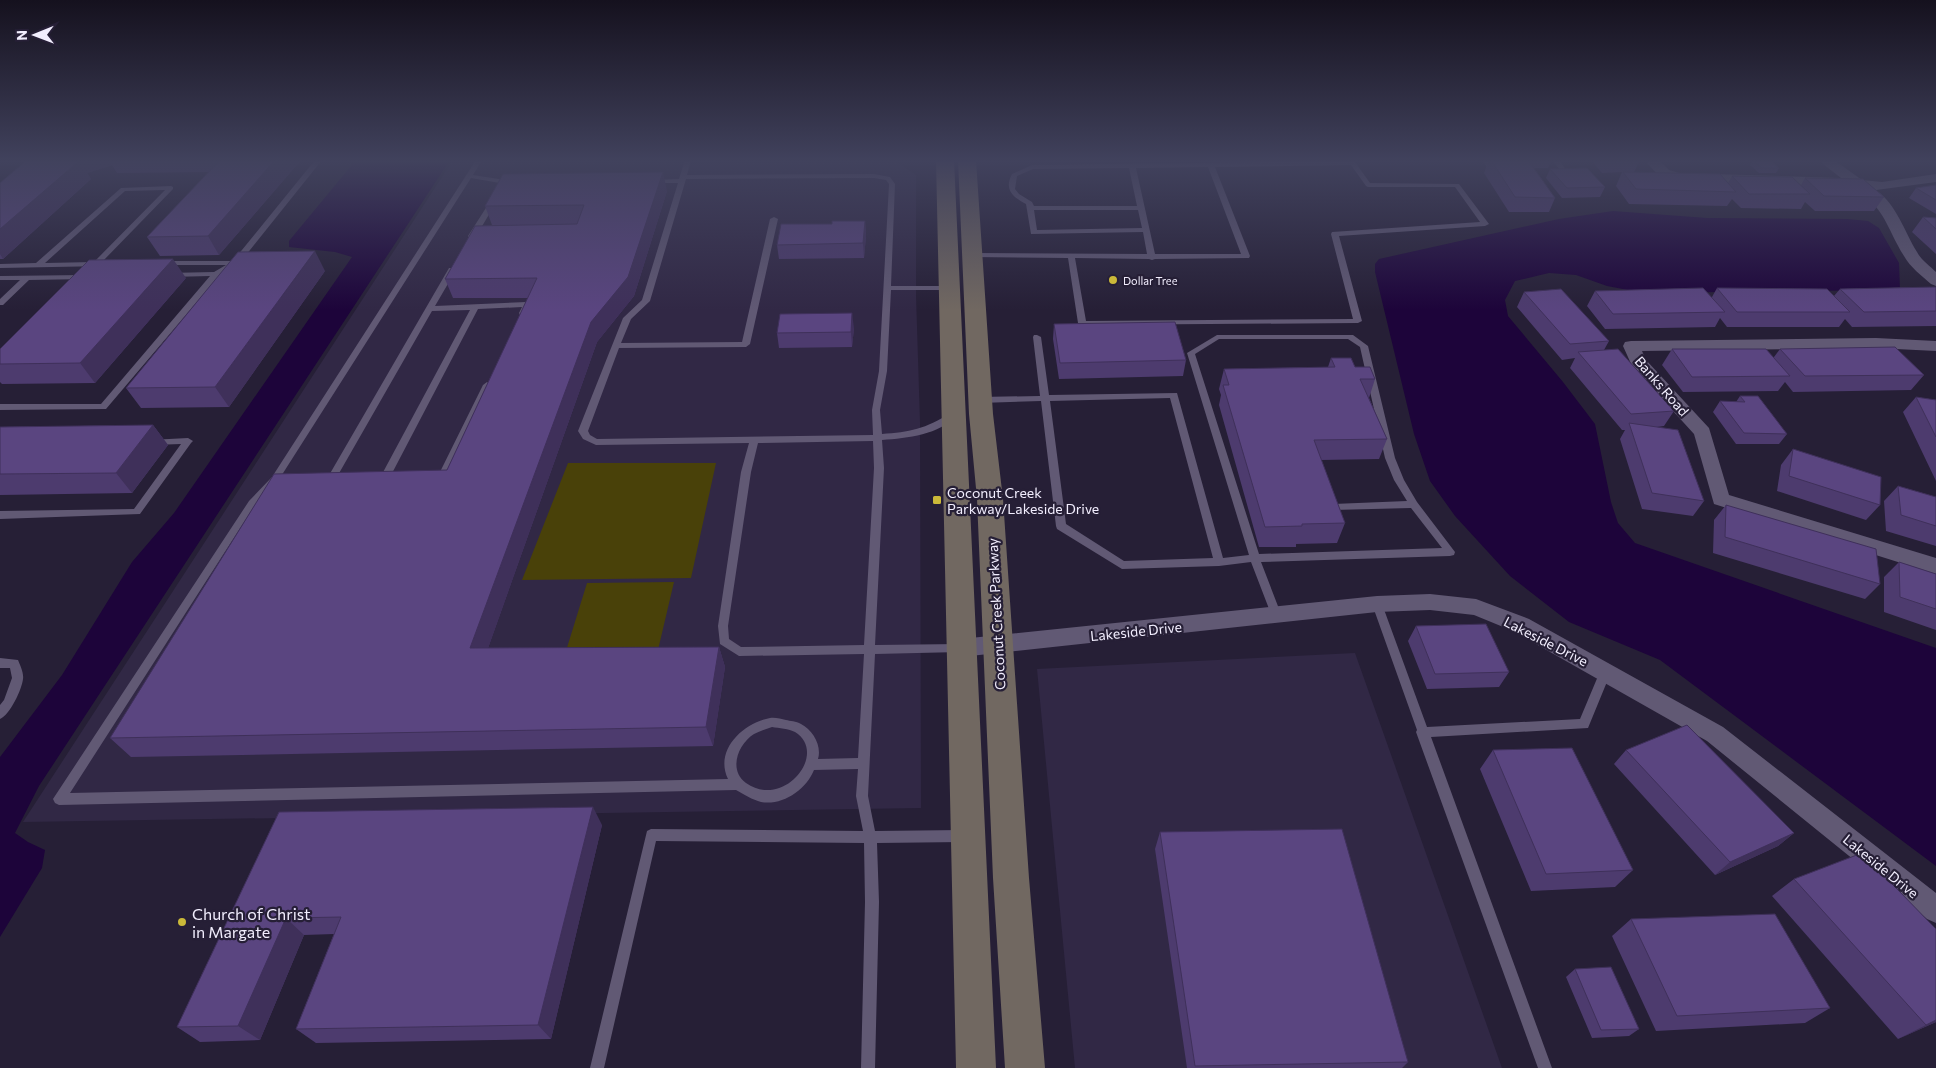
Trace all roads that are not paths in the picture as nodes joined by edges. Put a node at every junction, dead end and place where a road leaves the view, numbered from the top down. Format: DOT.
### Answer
graph roads {
  1 [pos="100,210"];
  2 [pos="150,210"];
  3 [pos="278,210"];
  4 [pos="447,210"];
  5 [pos="488,210"];
  6 [pos="673,210"];
  7 [pos="891,210"];
  8 [pos="947,210"];
  9 [pos="970,210"];
  10 [pos="1030,210"];
  11 [pos="1142,210"];
  12 [pos="1228,210"];
  13 [pos="1475,210"];
  14 [pos="1887,210"];
  15 [pos="774,219"];
  16 [pos="1146,230"];
  17 [pos="473,235"];
  18 [pos="483,235"];
  19 [pos="468,243"];
  20 [pos="1071,254"];
  21 [pos="972,255"];
  22 [pos="1152,258"];
  23 [pos="459,260"];
  24 [pos="235,263"];
  25 [pos="96,264"];
  26 [pos="106,264"];
  27 [pos="156,264"];
  28 [pos="38,265"];
  29 [pos="0,266"];
  30 [pos="216,274"];
  31 [pos="160,275"];
  32 [pos="86,277"];
  33 [pos="95,277"];
  34 [pos="0,278"];
  35 [pos="27,278"];
  36 [pos="1936,282"];
  37 [pos="79,284"];
  38 [pos="886,288"];
  39 [pos="949,288"];
  40 [pos="0,303"];
  41 [pos="476,307"];
  42 [pos="430,309"];
  43 [pos="518,322"];
  44 [pos="1037,337"];
  45 [pos="616,346"];
  46 [pos="1936,346"];
  47 [pos="493,373"];
  48 [pos="1045,398"];
  49 [pos="980,400"];
  50 [pos="0,407"];
  51 [pos="954,415"];
  52 [pos="876,437"];
  53 [pos="754,440"];
  54 [pos="138,442"];
  55 [pos="423,477"];
  56 [pos="385,479"];
  57 [pos="331,480"];
  58 [pos="1414,504"];
  59 [pos="1333,507"];
  60 [pos="0,515"];
  61 [pos="1255,558"];
  62 [pos="1219,562"];
  63 [pos="1936,566"];
  64 [pos="1377,604"];
  65 [pos="1276,614"];
  66 [pos="998,645"];
  67 [pos="961,648"];
  68 [pos="871,650"];
  69 [pos="0,663"];
  70 [pos="1605,672"];
  71 [pos="0,714"];
  72 [pos="1422,732"];
  73 [pos="864,763"];
  74 [pos="812,765"];
  75 [pos="738,784"];
  76 [pos="967,836"];
  77 [pos="870,837"];
  78 [pos="1936,910"];
  79 [pos="597,1068"];
  80 [pos="868,1068"];
  81 [pos="976,1068"];
  82 [pos="1024,1068"];
  83 [pos="1546,1068"];
  1 -- 28 [label="lane"];
  2 -- 25 [label="lane"];
  3 -- 24 [label="lane"];
  4 -- 75 [label="lane"];
  5 -- 17 [label="lane"];
  6 -- 45 [label="lane"];
  7 -- 38 [label="lane"];
  8 -- 39 [label="main road"];
  9 -- 21 [label="main road, Coconut Creek Parkway"];
  10 -- 16 [label="lane"];
  11 -- 16 [label="lane"];
  12 -- 22 [label="lane"];
  13 -- 20 [label="lane"];
  14 -- 36 [label="street"];
  15 -- 45 [label="lane"];
  16 -- 22 [label="lane"];
  17 -- 18 [label="lane"];
  17 -- 19 [label="lane"];
  20 -- 21 [label="lane"];
  20 -- 22 [label="lane"];
  21 -- 49 [label="main road, Coconut Creek Parkway"];
  23 -- 42 [label="lane"];
  24 -- 27 [label="lane"];
  24 -- 30 [label="lane"];
  25 -- 26 [label="lane"];
  25 -- 28 [label="lane"];
  28 -- 29 [label="lane"];
  30 -- 31 [label="lane"];
  30 -- 50 [label="lane"];
  32 -- 33 [label="lane"];
  32 -- 35 [label="lane"];
  32 -- 37 [label="lane"];
  34 -- 35 [label="lane"];
  35 -- 40 [label="lane"];
  38 -- 39 [label="lane"];
  38 -- 52 [label="lane"];
  39 -- 51 [label="main road"];
  41 -- 42 [label="lane"];
  41 -- 43 [label="lane"];
  41 -- 56 [label="lane"];
  42 -- 57 [label="lane"];
  44 -- 48 [label="lane"];
  45 -- 53 [label="lane"];
  46 -- 63 [label="street, Banks Road"];
  47 -- 55 [label="lane"];
  48 -- 49 [label="lane"];
  48 -- 62 [label="lane"];
  48 -- 62 [label="lane"];
  49 -- 66 [label="main road, Coconut Creek Parkway"];
  51 -- 52 [label="lane"];
  51 -- 67 [label="main road"];
  52 -- 53 [label="lane"];
  52 -- 68 [label="lane"];
  53 -- 68 [label="lane"];
  54 -- 60 [label="lane"];
  58 -- 59 [label="lane"];
  58 -- 61 [label="lane"];
  58 -- 61 [label="lane"];
  61 -- 62 [label="lane"];
  61 -- 65 [label="lane"];
  64 -- 65 [label="street, Lakeside Drive"];
  64 -- 70 [label="street, Lakeside Drive"];
  64 -- 72 [label="lane"];
  65 -- 66 [label="street, Lakeside Drive"];
  66 -- 67 [label="street, Lakeside Drive"];
  66 -- 82 [label="main road, Coconut Creek Parkway"];
  67 -- 68 [label="lane"];
  67 -- 76 [label="main road"];
  68 -- 73 [label="lane"];
  69 -- 71 [label="lane"];
  70 -- 72 [label="lane"];
  70 -- 78 [label="street, Lakeside Drive"];
  72 -- 83 [label="lane"];
  73 -- 74 [label="lane"];
  73 -- 77 [label="lane"];
  74 -- 75 [label="lane"];
  74 -- 75 [label="lane"];
  76 -- 77 [label="lane"];
  76 -- 81 [label="main road"];
  77 -- 79 [label="lane"];
  77 -- 80 [label="lane"];
}
